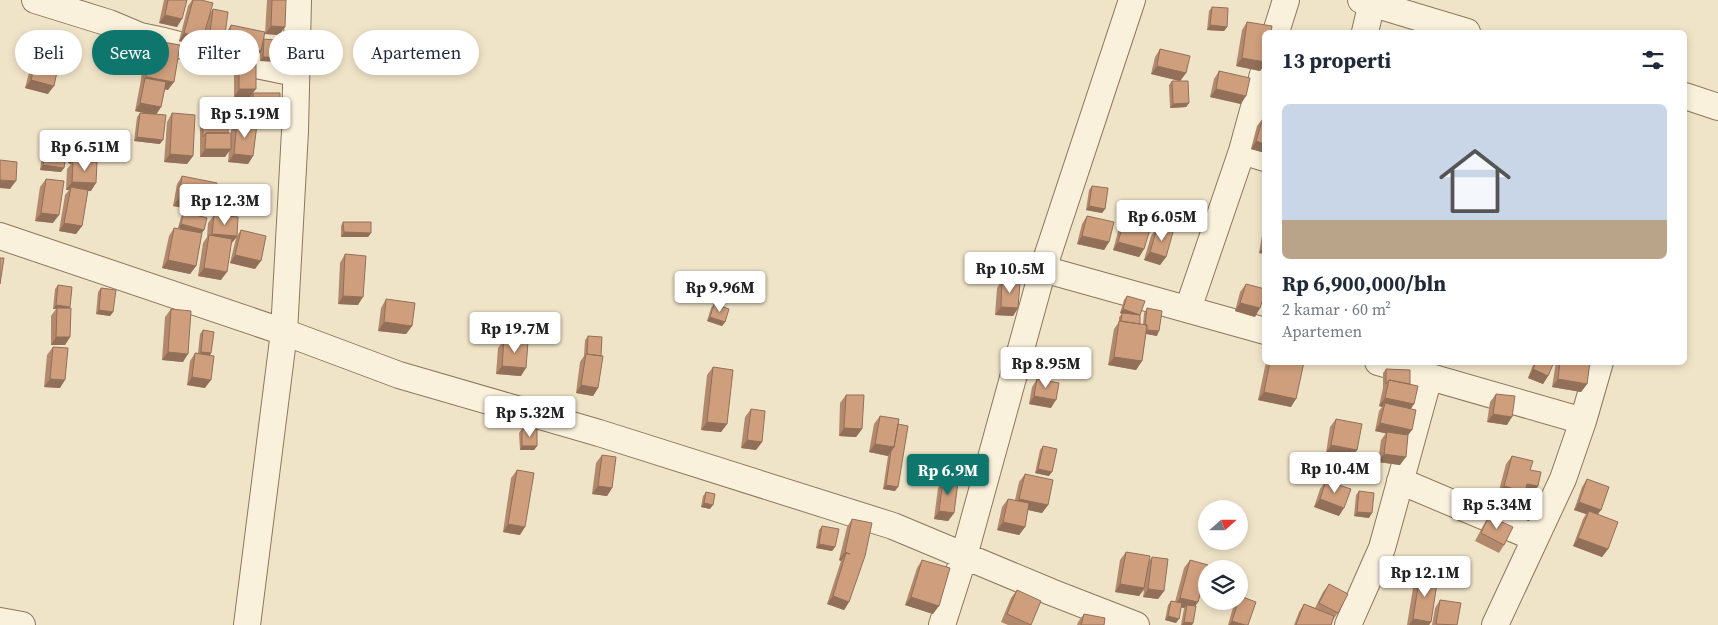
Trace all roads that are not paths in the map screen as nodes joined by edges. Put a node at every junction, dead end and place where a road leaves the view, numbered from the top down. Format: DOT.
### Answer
graph roads {
  1 [pos="35,0"];
  2 [pos="298,0"];
  3 [pos="1132,0"];
  4 [pos="1286,0"];
  5 [pos="1367,1"];
  6 [pos="297,30"];
  7 [pos="1277,30"];
  8 [pos="1365,30"];
  9 [pos="1461,30"];
  10 [pos="269,68"];
  11 [pos="295,75"];
  12 [pos="1262,89"];
  13 [pos="1687,97"];
  14 [pos="1718,107"];
  15 [pos="1254,155"];
  16 [pos="0,236"];
  17 [pos="1043,269"];
  18 [pos="1188,309"];
  19 [pos="1262,330"];
  20 [pos="284,332"];
  21 [pos="1388,365"];
  22 [pos="1599,365"];
  23 [pos="1429,377"];
  24 [pos="1583,421"];
  25 [pos="1400,481"];
  26 [pos="1536,538"];
  27 [pos="964,556"];
  28 [pos="0,621"];
  29 [pos="22,625"];
  30 [pos="247,625"];
  31 [pos="942,625"];
  32 [pos="1135,625"];
  33 [pos="1348,625"];
  34 [pos="1495,625"];
  1 -- 10 [label="street"];
  2 -- 6 [label="street"];
  3 -- 17 [label="street"];
  4 -- 7 [label="street"];
  5 -- 8 [label="street"];
  5 -- 9 [label="street"];
  11 -- 20 [label="street"];
  12 -- 15 [label="street"];
  13 -- 14 [label="street"];
  15 -- 18 [label="street"];
  16 -- 20 [label="street"];
  17 -- 18 [label="street"];
  17 -- 27 [label="street"];
  18 -- 19 [label="street"];
  20 -- 27 [label="street"];
  20 -- 30 [label="street"];
  21 -- 23 [label="street"];
  22 -- 24 [label="street"];
  23 -- 24 [label="street"];
  23 -- 25 [label="street"];
  24 -- 26 [label="street"];
  25 -- 26 [label="street"];
  25 -- 33 [label="street"];
  26 -- 34 [label="street"];
  27 -- 31 [label="street"];
  27 -- 32 [label="street"];
  28 -- 29 [label="street"];
}
